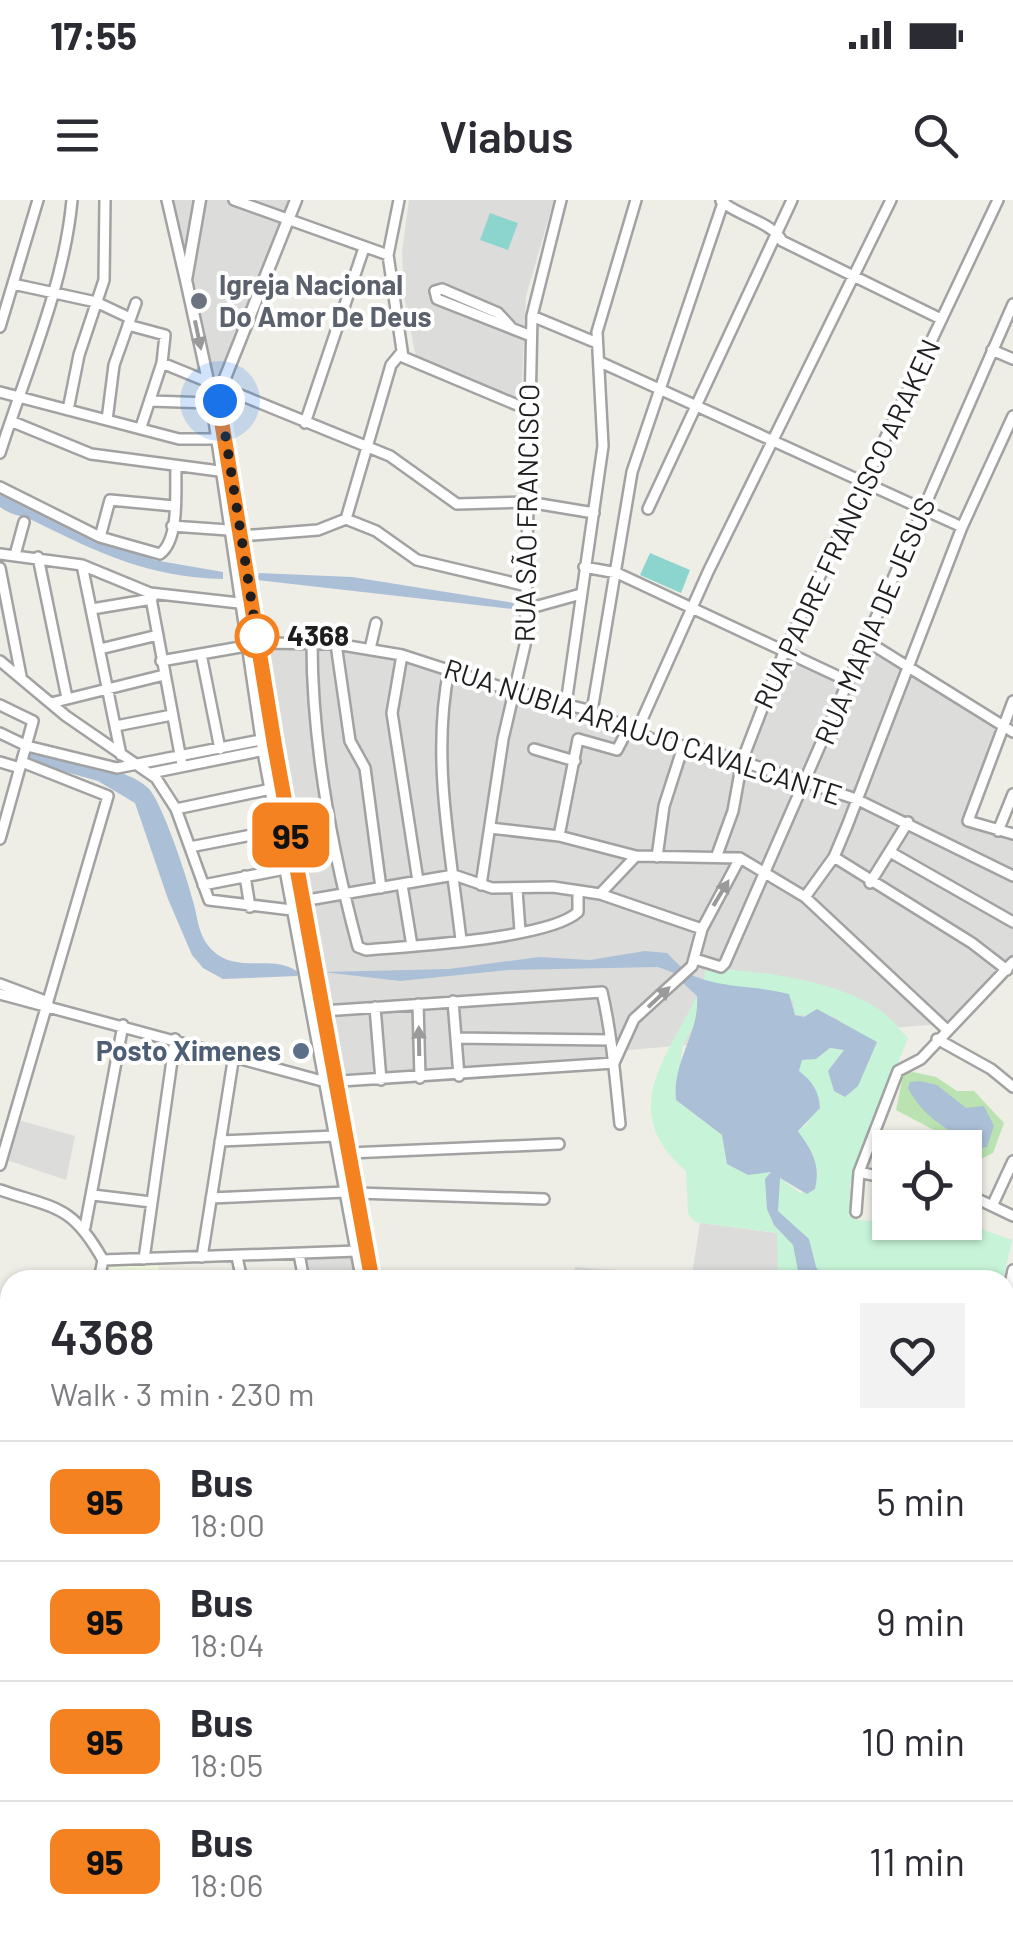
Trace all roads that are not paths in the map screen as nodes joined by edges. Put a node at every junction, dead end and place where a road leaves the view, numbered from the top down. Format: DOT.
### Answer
graph roads {
  1 [pos="38,200"];
  2 [pos="72,200"];
  3 [pos="105,200"];
  4 [pos="167,200"];
  5 [pos="200,200"];
  6 [pos="234,200"];
  7 [pos="296,200"];
  8 [pos="399,200"];
  9 [pos="561,200"];
  10 [pos="636,200"];
  11 [pos="792,200"];
  12 [pos="892,200"];
  13 [pos="998,200"];
  14 [pos="722,201"];
  15 [pos="289,216"];
  16 [pos="777,232"];
  17 [pos="364,248"];
  18 [pos="388,254"];
  19 [pos="854,276"];
  20 [pos="186,280"];
  21 [pos="13,284"];
  22 [pos="51,293"];
  23 [pos="96,302"];
  24 [pos="136,303"];
  25 [pos="1013,304"];
  26 [pos="468,306"];
  27 [pos="532,316"];
  28 [pos="941,319"];
  29 [pos="129,321"];
  30 [pos="0,327"];
  31 [pos="531,336"];
  32 [pos="597,344"];
  33 [pos="992,350"];
  34 [pos="401,353"];
  35 [pos="1013,359"];
  36 [pos="162,362"];
  37 [pos="600,362"];
  38 [pos="208,381"];
  39 [pos="221,388"];
  40 [pos="662,390"];
  41 [pos="0,392"];
  42 [pos="21,399"];
  43 [pos="151,400"];
  44 [pos="210,403"];
  45 [pos="695,404"];
  46 [pos="68,410"];
  47 [pos="530,410"];
  48 [pos="1013,416"];
  49 [pos="107,420"];
  50 [pos="13,422"];
  51 [pos="304,424"];
  52 [pos="141,427"];
  53 [pos="214,439"];
  54 [pos="774,441"];
  55 [pos="368,450"];
  56 [pos="0,453"];
  57 [pos="176,468"];
  58 [pos="219,470"];
  59 [pos="865,482"];
  60 [pos="0,487"];
  61 [pos="528,502"];
  62 [pos="174,506"];
  63 [pos="921,508"];
  64 [pos="648,509"];
  65 [pos="594,513"];
  66 [pos="346,519"];
  67 [pos="24,522"];
  68 [pos="172,526"];
  69 [pos="962,527"];
  70 [pos="228,530"];
  71 [pos="100,536"];
  72 [pos="240,536"];
  73 [pos="0,554"];
  74 [pos="15,555"];
  75 [pos="38,558"];
  76 [pos="82,565"];
  77 [pos="0,568"];
  78 [pos="584,568"];
  79 [pos="617,573"];
  80 [pos="527,586"];
  81 [pos="581,594"];
  82 [pos="151,596"];
  83 [pos="240,603"];
  84 [pos="692,607"];
  85 [pos="527,608"];
  86 [pos="92,609"];
  87 [pos="376,623"];
  88 [pos="158,635"];
  89 [pos="866,640"];
  90 [pos="312,643"];
  91 [pos="252,644"];
  92 [pos="336,644"];
  93 [pos="100,649"];
  94 [pos="370,649"];
  95 [pos="784,652"];
  96 [pos="200,654"];
  97 [pos="402,655"];
  98 [pos="0,661"];
  99 [pos="161,661"];
  100 [pos="909,666"];
  101 [pos="449,670"];
  102 [pos="21,676"];
  103 [pos="164,676"];
  104 [pos="848,681"];
  105 [pos="109,686"];
  106 [pos="516,692"];
  107 [pos="67,698"];
  108 [pos="1013,701"];
  109 [pos="51,702"];
  110 [pos="0,704"];
  111 [pos="566,704"];
  112 [pos="592,711"];
  113 [pos="172,716"];
  114 [pos="116,726"];
  115 [pos="1008,729"];
  116 [pos="632,731"];
  117 [pos="0,733"];
  118 [pos="268,743"];
  119 [pos="27,746"];
  120 [pos="683,748"];
  121 [pos="534,749"];
  122 [pos="221,752"];
  123 [pos="121,755"];
  124 [pos="575,760"];
  125 [pos="181,761"];
  126 [pos="742,761"];
  127 [pos="0,762"];
  128 [pos="21,765"];
  129 [pos="138,765"];
  130 [pos="151,772"];
  131 [pos="807,783"];
  132 [pos="271,790"];
  133 [pos="1013,794"];
  134 [pos="856,799"];
  135 [pos="176,809"];
  136 [pos="908,822"];
  137 [pos="490,828"];
  138 [pos="278,830"];
  139 [pos="998,830"];
  140 [pos="1013,834"];
  141 [pos="559,836"];
  142 [pos="0,839"];
  143 [pos="190,847"];
  144 [pos="890,852"];
  145 [pos="717,855"];
  146 [pos="636,856"];
  147 [pos="657,857"];
  148 [pos="834,857"];
  149 [pos="740,858"];
  150 [pos="285,869"];
  151 [pos="766,871"];
  152 [pos="454,874"];
  153 [pos="244,876"];
  154 [pos="1013,876"];
  155 [pos="418,881"];
  156 [pos="870,882"];
  157 [pos="402,884"];
  158 [pos="481,885"];
  159 [pos="203,886"];
  160 [pos="381,888"];
  161 [pos="517,890"];
  162 [pos="578,891"];
  163 [pos="344,894"];
  164 [pos="600,894"];
  165 [pos="805,897"];
  166 [pos="302,901"];
  167 [pos="250,906"];
  168 [pos="292,910"];
  169 [pos="1013,922"];
  170 [pos="702,929"];
  171 [pos="520,931"];
  172 [pos="461,940"];
  173 [pos="412,946"];
  174 [pos="695,959"];
  175 [pos="1010,966"];
  176 [pos="0,984"];
  177 [pos="0,994"];
  178 [pos="453,1001"];
  179 [pos="418,1004"];
  180 [pos="47,1005"];
  181 [pos="376,1008"];
  182 [pos="323,1011"];
  183 [pos="123,1025"];
  184 [pos="946,1029"];
  185 [pos="175,1038"];
  186 [pos="456,1038"];
  187 [pos="937,1039"];
  188 [pos="610,1040"];
  189 [pos="234,1055"];
  190 [pos="614,1063"];
  191 [pos="459,1076"];
  192 [pos="420,1078"];
  193 [pos="381,1080"];
  194 [pos="330,1082"];
  195 [pos="1013,1087"];
  196 [pos="620,1124"];
  197 [pos="335,1136"];
  198 [pos="220,1141"];
  199 [pos="559,1144"];
  200 [pos="349,1154"];
  201 [pos="1013,1160"];
  202 [pos="0,1165"];
  203 [pos="859,1172"];
  204 [pos="872,1175"];
  205 [pos="0,1190"];
  206 [pos="352,1192"];
  207 [pos="92,1195"];
  208 [pos="211,1198"];
  209 [pos="544,1199"];
  210 [pos="982,1200"];
  211 [pos="151,1202"];
  212 [pos="993,1204"];
  213 [pos="856,1212"];
  214 [pos="1013,1216"];
  215 [pos="84,1227"];
  216 [pos="357,1251"];
  217 [pos="298,1254"];
  218 [pos="202,1257"];
  219 [pos="237,1257"];
  220 [pos="144,1259"];
  221 [pos="103,1260"];
  222 [pos="101,1270"];
  223 [pos="240,1270"];
  224 [pos="302,1270"];
  225 [pos="360,1270"];
  226 [pos="370,1270"];
  1 -- 21 [label="street"];
  2 -- 22 [label="street"];
  3 -- 23 [label="street"];
  4 -- 20 [label="street"];
  5 -- 20 [label="street"];
  6 -- 15 [label="street"];
  7 -- 15 [label="street"];
  8 -- 18 [label="street"];
  9 -- 27 [label="street, RUA SÃO FRANCISCO"];
  10 -- 32 [label="street"];
  11 -- 16 [label="street"];
  12 -- 19 [label="street"];
  13 -- 28 [label="street, RUA PADRE FRANCISCO ARAKEN"];
  14 -- 16 [label="street"];
  14 -- 40 [label="street"];
  15 -- 17 [label="street"];
  15 -- 39 [label="street"];
  16 -- 19 [label="street"];
  16 -- 45 [label="street"];
  17 -- 18 [label="street"];
  17 -- 51 [label="street"];
  18 -- 34 [label="street"];
  19 -- 28 [label="street"];
  19 -- 54 [label="street"];
  20 -- 38 [label="street, one-way"];
  21 -- 22 [label="street"];
  21 -- 30 [label="street"];
  22 -- 23 [label="street"];
  22 -- 42 [label="street"];
  23 -- 29 [label="street"];
  23 -- 46 [label="street"];
  24 -- 29 [label="street"];
  25 -- 33 [label="street, RUA MARIA DE JESUS"];
  26 -- 31 [label="street"];
  27 -- 31 [label="street, RUA SÃO FRANCISCO"];
  27 -- 32 [label="street"];
  28 -- 59 [label="street, RUA PADRE FRANCISCO ARAKEN"];
  29 -- 36 [label="street"];
  29 -- 49 [label="street"];
  31 -- 47 [label="street, RUA SÃO FRANCISCO"];
  32 -- 37 [label="street"];
  33 -- 35 [label="street"];
  33 -- 63 [label="street, RUA MARIA DE JESUS"];
  34 -- 47 [label="street"];
  34 -- 55 [label="street"];
  36 -- 38 [label="street"];
  36 -- 43 [label="street"];
  37 -- 40 [label="street"];
  37 -- 65 [label="street"];
  38 -- 39 [label="street"];
  38 -- 44 [label="street"];
  39 -- 51 [label="street"];
  39 -- 72 [label="street"];
  40 -- 45 [label="street"];
  40 -- 79 [label="street"];
  41 -- 42 [label="street"];
  42 -- 46 [label="street"];
  42 -- 50 [label="street"];
  43 -- 44 [label="street"];
  43 -- 52 [label="street"];
  44 -- 53 [label="street"];
  45 -- 54 [label="street"];
  45 -- 64 [label="street"];
  46 -- 49 [label="street"];
  47 -- 61 [label="street, RUA SÃO FRANCISCO"];
  48 -- 69 [label="street"];
  49 -- 52 [label="street"];
  50 -- 56 [label="street"];
  50 -- 57 [label="street"];
  51 -- 55 [label="street"];
  52 -- 53 [label="street"];
  53 -- 58 [label="street"];
  54 -- 59 [label="street"];
  54 -- 84 [label="street"];
  55 -- 61 [label="street"];
  55 -- 66 [label="street"];
  57 -- 58 [label="street"];
  57 -- 62 [label="street"];
  58 -- 70 [label="street"];
  59 -- 63 [label="street"];
  59 -- 95 [label="street, RUA PADRE FRANCISCO ARAKEN"];
  60 -- 71 [label="street"];
  61 -- 65 [label="street"];
  61 -- 80 [label="street, RUA SÃO FRANCISCO"];
  62 -- 68 [label="street"];
  62 -- 71 [label="street"];
  63 -- 69 [label="street"];
  63 -- 89 [label="street, RUA MARIA DE JESUS"];
  65 -- 78 [label="street"];
  66 -- 72 [label="street"];
  66 -- 80 [label="street"];
  67 -- 74 [label="street"];
  68 -- 70 [label="street"];
  68 -- 71 [label="street"];
  69 -- 100 [label="street"];
  70 -- 83 [label="street"];
  72 -- 91 [label="street"];
  73 -- 74 [label="street"];
  74 -- 75 [label="street"];
  75 -- 76 [label="street"];
  75 -- 107 [label="street"];
  76 -- 82 [label="street"];
  76 -- 86 [label="street"];
  77 -- 102 [label="street"];
  78 -- 79 [label="street"];
  78 -- 81 [label="street"];
  79 -- 84 [label="street"];
  79 -- 112 [label="street"];
  80 -- 85 [label="street, RUA SÃO FRANCISCO"];
  81 -- 85 [label="street"];
  81 -- 111 [label="street"];
  82 -- 83 [label="street"];
  82 -- 86 [label="street"];
  82 -- 88 [label="street"];
  83 -- 91 [label="street"];
  84 -- 95 [label="street"];
  84 -- 116 [label="street"];
  85 -- 106 [label="street, RUA SÃO FRANCISCO"];
  86 -- 93 [label="street"];
  87 -- 94 [label="street"];
  88 -- 93 [label="street"];
  88 -- 99 [label="street"];
  89 -- 100 [label="street"];
  89 -- 104 [label="street, RUA MARIA DE JESUS"];
  90 -- 91 [label="street, RUA NUBIA ARAUJO CAVALCANTE"];
  90 -- 92 [label="street, RUA NUBIA ARAUJO CAVALCANTE"];
  90 -- 163 [label="street"];
  91 -- 96 [label="street, RUA NUBIA ARAUJO CAVALCANTE"];
  91 -- 118 [label="street"];
  92 -- 94 [label="street, RUA NUBIA ARAUJO CAVALCANTE"];
  92 -- 160 [label="street"];
  93 -- 105 [label="street"];
  94 -- 97 [label="street, RUA NUBIA ARAUJO CAVALCANTE"];
  95 -- 104 [label="street"];
  95 -- 126 [label="street, RUA PADRE FRANCISCO ARAKEN"];
  96 -- 99 [label="street, RUA NUBIA ARAUJO CAVALCANTE"];
  96 -- 122 [label="street"];
  97 -- 101 [label="street, RUA NUBIA ARAUJO CAVALCANTE"];
  97 -- 155 [label="street"];
  98 -- 102 [label="street"];
  99 -- 103 [label="street"];
  100 -- 115 [label="street"];
  100 -- 134 [label="street"];
  101 -- 106 [label="street, RUA NUBIA ARAUJO CAVALCANTE"];
  101 -- 152 [label="street"];
  102 -- 109 [label="street"];
  103 -- 105 [label="street"];
  103 -- 113 [label="street"];
  104 -- 131 [label="street, RUA MARIA DE JESUS"];
  105 -- 107 [label="street"];
  105 -- 114 [label="street"];
  106 -- 111 [label="street, RUA NUBIA ARAUJO CAVALCANTE"];
  106 -- 137 [label="street, RUA SÃO FRANCISCO"];
  107 -- 109 [label="street"];
  108 -- 115 [label="street"];
  109 -- 123 [label="street"];
  110 -- 119 [label="street"];
  111 -- 112 [label="street, RUA NUBIA ARAUJO CAVALCANTE"];
  112 -- 116 [label="street, RUA NUBIA ARAUJO CAVALCANTE"];
  113 -- 114 [label="street"];
  113 -- 125 [label="street"];
  114 -- 123 [label="street"];
  115 -- 139 [label="street"];
  116 -- 120 [label="street, RUA NUBIA ARAUJO CAVALCANTE"];
  116 -- 124 [label="street"];
  117 -- 119 [label="street"];
  118 -- 122 [label="street"];
  118 -- 132 [label="street"];
  118 -- 166 [label="street"];
  119 -- 128 [label="street"];
  119 -- 129 [label="street"];
  120 -- 126 [label="street, RUA NUBIA ARAUJO CAVALCANTE"];
  120 -- 147 [label="street"];
  121 -- 124 [label="street"];
  122 -- 125 [label="street"];
  123 -- 129 [label="street"];
  124 -- 141 [label="street"];
  125 -- 129 [label="street"];
  125 -- 130 [label="street"];
  126 -- 131 [label="street, RUA NUBIA ARAUJO CAVALCANTE"];
  126 -- 145 [label="street, RUA PADRE FRANCISCO ARAKEN"];
  127 -- 128 [label="street"];
  128 -- 142 [label="street"];
  128 -- 180 [label="street"];
  129 -- 130 [label="street"];
  130 -- 135 [label="street"];
  131 -- 134 [label="street, RUA NUBIA ARAUJO CAVALCANTE"];
  131 -- 151 [label="street, RUA MARIA DE JESUS"];
  132 -- 135 [label="street"];
  132 -- 138 [label="street"];
  133 -- 139 [label="street"];
  134 -- 136 [label="street, RUA NUBIA ARAUJO CAVALCANTE"];
  134 -- 148 [label="street"];
  135 -- 143 [label="street"];
  136 -- 144 [label="street"];
  136 -- 154 [label="street, RUA NUBIA ARAUJO CAVALCANTE"];
  137 -- 141 [label="street"];
  137 -- 158 [label="street, RUA SÃO FRANCISCO"];
  138 -- 143 [label="street"];
  138 -- 150 [label="street"];
  139 -- 140 [label="street"];
  141 -- 146 [label="street"];
  143 -- 159 [label="street"];
  144 -- 156 [label="street"];
  144 -- 169 [label="street"];
  145 -- 147 [label="street"];
  145 -- 149 [label="street"];
  146 -- 147 [label="street"];
  146 -- 164 [label="street"];
  148 -- 156 [label="street"];
  148 -- 165 [label="street"];
  149 -- 151 [label="street"];
  170 -- 149 [label="street, one-way"];
  150 -- 153 [label="street"];
  150 -- 168 [label="street"];
  151 -- 165 [label="street"];
  151 -- 174 [label="street, RUA MARIA DE JESUS"];
  152 -- 155 [label="street"];
  152 -- 158 [label="street"];
  152 -- 172 [label="street"];
  153 -- 159 [label="street"];
  153 -- 167 [label="street"];
  155 -- 157 [label="street"];
  156 -- 175 [label="street"];
  157 -- 160 [label="street"];
  157 -- 173 [label="street"];
  158 -- 161 [label="street"];
  159 -- 167 [label="street"];
  160 -- 163 [label="street"];
  161 -- 162 [label="street"];
  161 -- 171 [label="street"];
  162 -- 164 [label="street"];
  162 -- 171 [label="street"];
  163 -- 166 [label="street"];
  163 -- 173 [label="street"];
  164 -- 170 [label="street"];
  165 -- 184 [label="street"];
  166 -- 182 [label="street"];
  167 -- 168 [label="street"];
  168 -- 194 [label="street"];
  170 -- 174 [label="street"];
  171 -- 172 [label="street"];
  172 -- 173 [label="street"];
  190 -- 174 [label="street, one-way"];
  175 -- 184 [label="street"];
  176 -- 180 [label="street"];
  177 -- 180 [label="street"];
  178 -- 179 [label="street"];
  178 -- 186 [label="street"];
  178 -- 188 [label="street"];
  179 -- 181 [label="street"];
  192 -- 179 [label="street, one-way"];
  180 -- 183 [label="street"];
  180 -- 202 [label="street"];
  181 -- 182 [label="street"];
  181 -- 193 [label="street"];
  182 -- 194 [label="street"];
  183 -- 185 [label="street"];
  183 -- 207 [label="street"];
  184 -- 187 [label="street"];
  185 -- 189 [label="street"];
  185 -- 211 [label="street"];
  186 -- 188 [label="street"];
  186 -- 191 [label="street"];
  187 -- 195 [label="street"];
  187 -- 203 [label="street"];
  188 -- 190 [label="street"];
  189 -- 194 [label="street"];
  189 -- 198 [label="street"];
  190 -- 191 [label="street"];
  190 -- 196 [label="street"];
  191 -- 192 [label="street"];
  192 -- 193 [label="street"];
  193 -- 194 [label="street"];
  194 -- 197 [label="street"];
  194 -- 200 [label="street"];
  197 -- 198 [label="street"];
  197 -- 206 [label="street"];
  198 -- 208 [label="street"];
  199 -- 200 [label="street"];
  200 -- 206 [label="street"];
  201 -- 212 [label="street"];
  203 -- 204 [label="street"];
  203 -- 213 [label="street"];
  205 -- 215 [label="street"];
  206 -- 208 [label="street"];
  206 -- 209 [label="street"];
  206 -- 216 [label="street"];
  206 -- 226 [label="street"];
  207 -- 211 [label="street"];
  207 -- 215 [label="street"];
  208 -- 218 [label="street"];
  210 -- 212 [label="street"];
  211 -- 220 [label="street"];
  212 -- 214 [label="street"];
  215 -- 221 [label="street"];
  216 -- 217 [label="street"];
  216 -- 225 [label="street"];
  217 -- 219 [label="street"];
  217 -- 224 [label="street"];
  218 -- 219 [label="street"];
  218 -- 220 [label="street"];
  219 -- 223 [label="street"];
  220 -- 221 [label="street"];
  221 -- 222 [label="street"];
}
